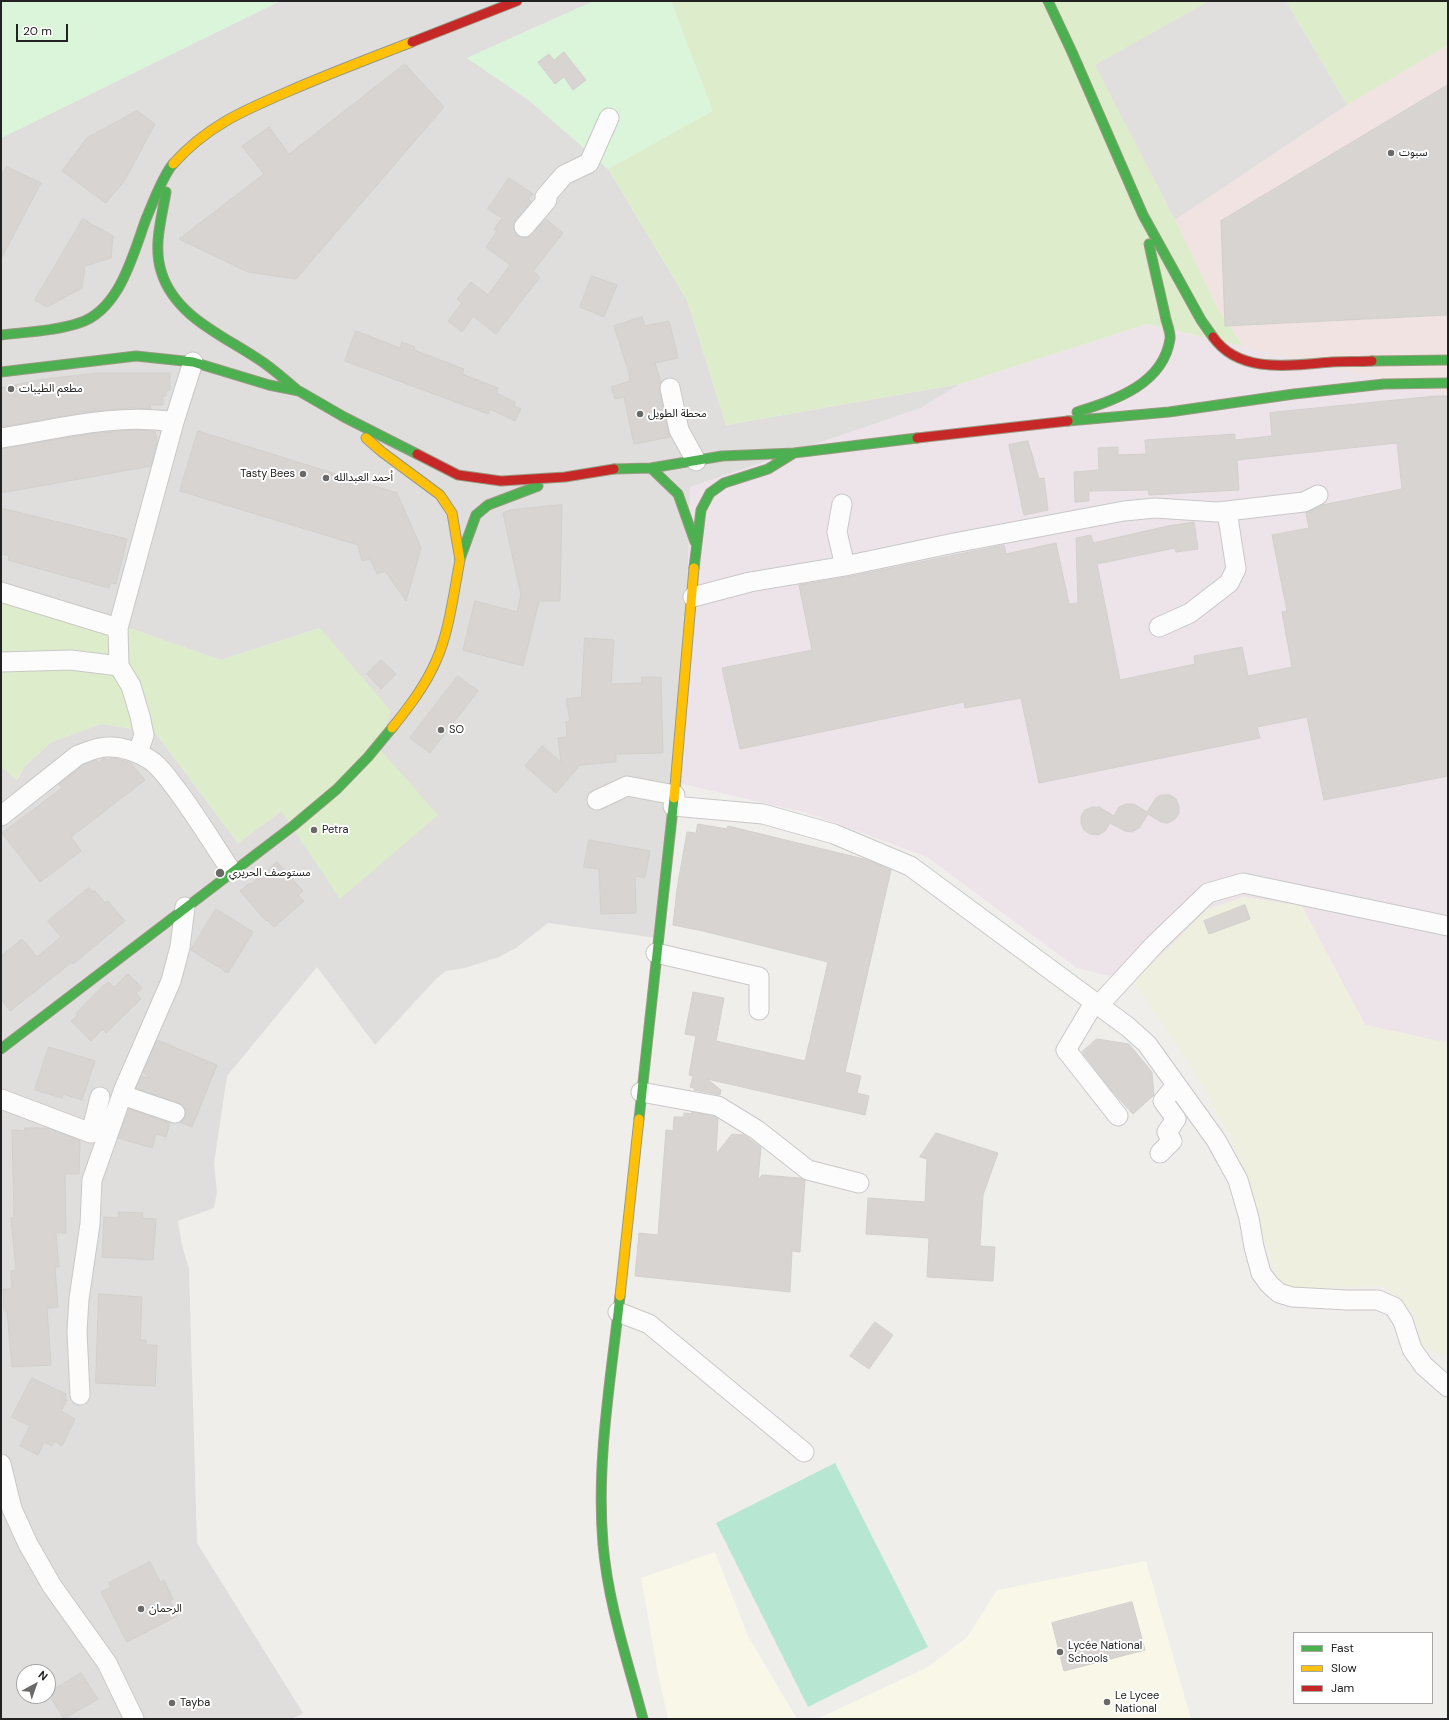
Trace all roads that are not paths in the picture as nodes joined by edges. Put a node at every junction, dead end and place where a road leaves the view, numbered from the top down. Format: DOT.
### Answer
graph roads {
  1 [pos="517,1"];
  2 [pos="1048,1"];
  3 [pos="610,118"];
  4 [pos="170,168"];
  5 [pos="1143,215"];
  6 [pos="524,227"];
  7 [pos="1,335"];
  8 [pos="1448,360"];
  9 [pos="193,362"];
  10 [pos="1,372"];
  11 [pos="1448,383"];
  12 [pos="670,388"];
  13 [pos="299,391"];
  14 [pos="344,417"];
  15 [pos="174,422"];
  16 [pos="1044,423"];
  17 [pos="1,438"];
  18 [pos="794,453"];
  19 [pos="696,461"];
  20 [pos="651,468"];
  21 [pos="565,477"];
  22 [pos="1318,495"];
  23 [pos="842,504"];
  24 [pos="1227,511"];
  25 [pos="696,545"];
  26 [pos="460,560"];
  27 [pos="844,566"];
  28 [pos="1,592"];
  29 [pos="692,597"];
  30 [pos="1159,627"];
  31 [pos="118,628"];
  32 [pos="1,662"];
  33 [pos="119,666"];
  34 [pos="138,753"];
  35 [pos="597,800"];
  36 [pos="674,800"];
  37 [pos="1,816"];
  38 [pos="232,872"];
  39 [pos="185,906"];
  40 [pos="1448,926"];
  41 [pos="656,953"];
  42 [pos="1096,1005"];
  43 [pos="759,1010"];
  44 [pos="1,1049"];
  45 [pos="1176,1085"];
  46 [pos="641,1092"];
  47 [pos="122,1095"];
  48 [pos="100,1097"];
  49 [pos="1,1099"];
  50 [pos="175,1113"];
  51 [pos="1118,1116"];
  52 [pos="1160,1153"];
  53 [pos="859,1183"];
  54 [pos="618,1312"];
  55 [pos="1448,1387"];
  56 [pos="80,1395"];
  57 [pos="804,1452"];
  58 [pos="1,1464"];
  59 [pos="134,1719"];
  60 [pos="643,1719"];
  1 -- 4 [label="main road"];
  2 -- 5 [label="main road"];
  3 -- 6 [label="street"];
  4 -- 7 [label="main road"];
  4 -- 13 [label="main road"];
  5 -- 8 [label="main road"];
  5 -- 16 [label="main road"];
  9 -- 10 [label="main road"];
  9 -- 13 [label="main road"];
  9 -- 15 [label="street"];
  11 -- 16 [label="main road"];
  12 -- 19 [label="street"];
  13 -- 14 [label="main road"];
  14 -- 21 [label="main road"];
  14 -- 26 [label="main road"];
  15 -- 17 [label="street"];
  15 -- 31 [label="street"];
  16 -- 18 [label="main road"];
  18 -- 19 [label="main road"];
  18 -- 25 [label="main road"];
  19 -- 20 [label="main road"];
  20 -- 21 [label="main road"];
  20 -- 25 [label="main road"];
  21 -- 26 [label="main road"];
  22 -- 24 [label="street"];
  23 -- 27 [label="street"];
  24 -- 27 [label="street"];
  24 -- 30 [label="street"];
  25 -- 29 [label="main road"];
  26 -- 38 [label="main road"];
  27 -- 29 [label="street"];
  28 -- 31 [label="street"];
  29 -- 36 [label="main road"];
  31 -- 33 [label="street"];
  32 -- 33 [label="street"];
  33 -- 34 [label="street"];
  34 -- 37 [label="street"];
  34 -- 38 [label="street"];
  35 -- 36 [label="street"];
  36 -- 41 [label="main road"];
  36 -- 42 [label="street"];
  38 -- 39 [label="main road"];
  39 -- 44 [label="main road"];
  39 -- 47 [label="street"];
  40 -- 42 [label="street"];
  41 -- 43 [label="street"];
  41 -- 46 [label="main road"];
  42 -- 45 [label="street"];
  42 -- 51 [label="street"];
  45 -- 52 [label="street"];
  45 -- 55 [label="street"];
  46 -- 53 [label="street"];
  46 -- 54 [label="main road"];
  47 -- 50 [label="street"];
  47 -- 56 [label="street"];
  48 -- 49 [label="street"];
  54 -- 57 [label="street"];
  54 -- 60 [label="main road"];
  58 -- 59 [label="street"];
}
